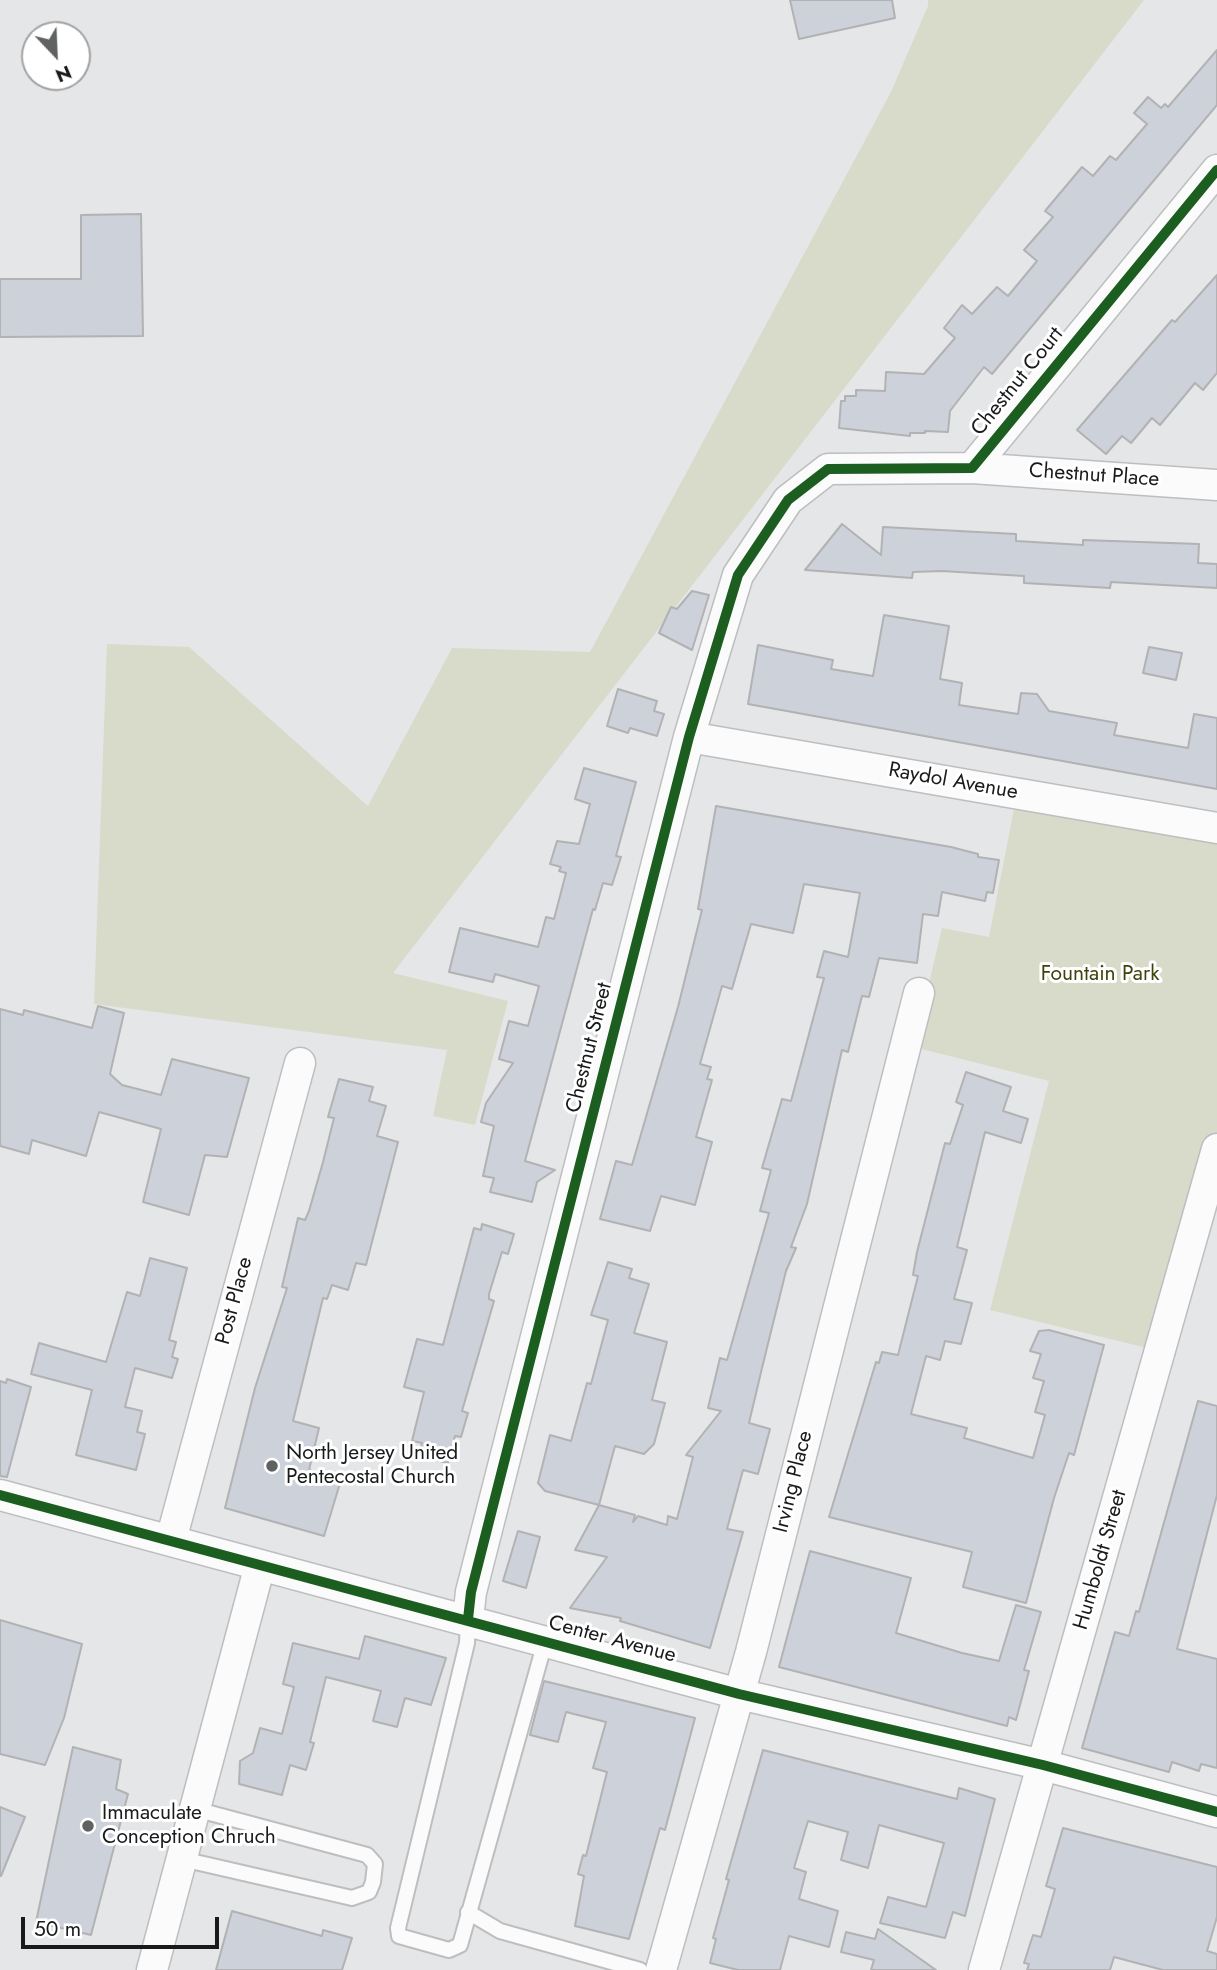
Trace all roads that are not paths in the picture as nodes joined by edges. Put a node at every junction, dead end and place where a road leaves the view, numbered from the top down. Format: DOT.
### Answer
graph roads {
  1 [pos="1217,170"];
  2 [pos="972,468"];
  3 [pos="1217,485"];
  4 [pos="788,500"];
  5 [pos="690,737"];
  6 [pos="1217,828"];
  7 [pos="919,993"];
  8 [pos="300,1063"];
  9 [pos="1217,1149"];
  10 [pos="0,1495"];
  11 [pos="171,1540"];
  12 [pos="260,1565"];
  13 [pos="468,1619"];
  14 [pos="545,1642"];
  15 [pos="739,1694"];
  16 [pos="1043,1765"];
  17 [pos="195,1809"];
  18 [pos="1217,1812"];
  19 [pos="182,1859"];
  20 [pos="468,1912"];
  21 [pos="152,1970"];
  22 [pos="640,1970"];
  23 [pos="661,1970"];
  24 [pos="984,1970"];
  1 -- 2 [label="street, Chestnut Court"];
  2 -- 3 [label="street, Chestnut Place"];
  2 -- 4 [label="street, Chestnut Court"];
  4 -- 5 [label="street, Chestnut Street"];
  5 -- 6 [label="street, Raydol Avenue"];
  5 -- 13 [label="street, Chestnut Street"];
  7 -- 15 [label="street, Irving Place"];
  8 -- 11 [label="street, Post Place"];
  9 -- 16 [label="street, Humboldt Street"];
  10 -- 11 [label="street, Center Avenue"];
  11 -- 12 [label="street, Center Avenue"];
  12 -- 13 [label="street, Center Avenue"];
  12 -- 17 [label="street"];
  13 -- 14 [label="street, Center Avenue"];
  13 -- 20 [label="lane"];
  14 -- 15 [label="street, Center Avenue"];
  14 -- 20 [label="lane"];
  15 -- 16 [label="street, Center Avenue"];
  15 -- 23 [label="street, Irving Place"];
  16 -- 18 [label="street, Center Avenue"];
  16 -- 24 [label="street, Humboldt Street"];
  17 -- 19 [label="street"];
  17 -- 19 [label="lane"];
  19 -- 21 [label="street"];
  20 -- 22 [label="lane"];
}
